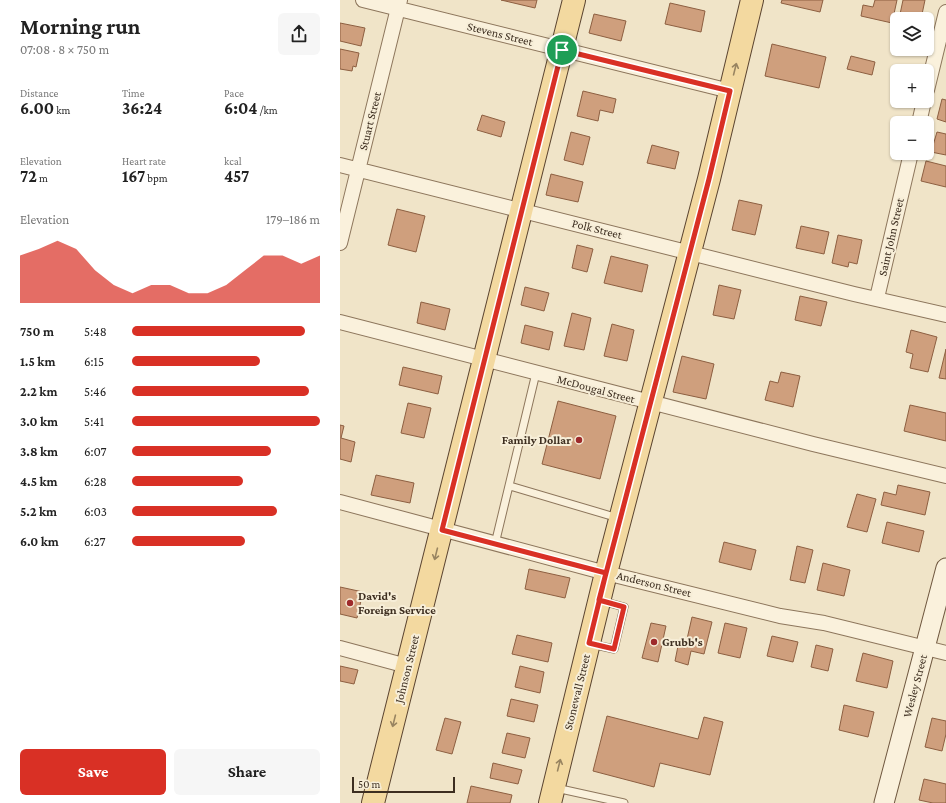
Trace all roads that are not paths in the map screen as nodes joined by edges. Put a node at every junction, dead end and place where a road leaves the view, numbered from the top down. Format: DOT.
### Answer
graph roads {
  1 [pos="363,0"];
  2 [pos="574,0"];
  3 [pos="752,0"];
  4 [pos="399,4"];
  5 [pos="946,12"];
  6 [pos="562,50"];
  7 [pos="933,64"];
  8 [pos="730,91"];
  9 [pos="909,160"];
  10 [pos="340,164"];
  11 [pos="358,169"];
  12 [pos="522,211"];
  13 [pos="340,243"];
  14 [pos="690,253"];
  15 [pos="876,298"];
  16 [pos="946,314"];
  17 [pos="340,322"];
  18 [pos="484,360"];
  19 [pos="536,373"];
  20 [pos="650,403"];
  21 [pos="946,476"];
  22 [pos="510,486"];
  23 [pos="340,502"];
  24 [pos="620,519"];
  25 [pos="442,530"];
  26 [pos="495,544"];
  27 [pos="946,568"];
  28 [pos="606,573"];
  29 [pos="340,648"];
  30 [pos="925,648"];
  31 [pos="946,653"];
  32 [pos="407,666"];
  33 [pos="552,795"];
  34 [pos="373,803"];
  35 [pos="624,803"];
  36 [pos="884,803"];
  1 -- 4 [label="street, Stevens Street"];
  2 -- 6 [label="main road, Johnson Street"];
  8 -- 3 [label="main road, Stonewall Street, one-way"];
  4 -- 6 [label="street, Stevens Street"];
  4 -- 11 [label="street, Stuart Street"];
  5 -- 7 [label="street"];
  6 -- 8 [label="street, Stevens Street"];
  6 -- 12 [label="main road, Johnson Street"];
  8 -- 14 [label="main road, Stonewall Street"];
  9 -- 15 [label="street, Saint John Street"];
  10 -- 11 [label="street, Polk Street"];
  11 -- 12 [label="street, Polk Street"];
  11 -- 13 [label="street, Stuart Street"];
  12 -- 14 [label="street, Polk Street"];
  12 -- 18 [label="main road, Johnson Street"];
  14 -- 15 [label="street, Polk Street"];
  14 -- 20 [label="main road, Stonewall Street"];
  15 -- 16 [label="street"];
  17 -- 18 [label="street, McDougal Street"];
  18 -- 19 [label="street, McDougal Street"];
  18 -- 25 [label="main road, Johnson Street"];
  19 -- 20 [label="street, McDougal Street"];
  19 -- 22 [label="lane"];
  20 -- 21 [label="street, McDougal Street"];
  20 -- 24 [label="main road, Stonewall Street"];
  22 -- 24 [label="lane"];
  22 -- 26 [label="lane"];
  23 -- 25 [label="street, Anderson Street"];
  24 -- 28 [label="main road, Stonewall Street"];
  25 -- 26 [label="street, Anderson Street"];
  25 -- 32 [label="main road, Johnson Street, one-way"];
  26 -- 28 [label="street, Anderson Street"];
  27 -- 30 [label="street, Wesley Street"];
  28 -- 30 [label="street, Anderson Street"];
  33 -- 28 [label="main road, Stonewall Street, one-way"];
  29 -- 32 [label="street"];
  30 -- 31 [label="street, Anderson Street"];
  30 -- 36 [label="street, Wesley Street"];
  32 -- 34 [label="main road, Johnson Street, one-way"];
  33 -- 35 [label="lane"];
}
